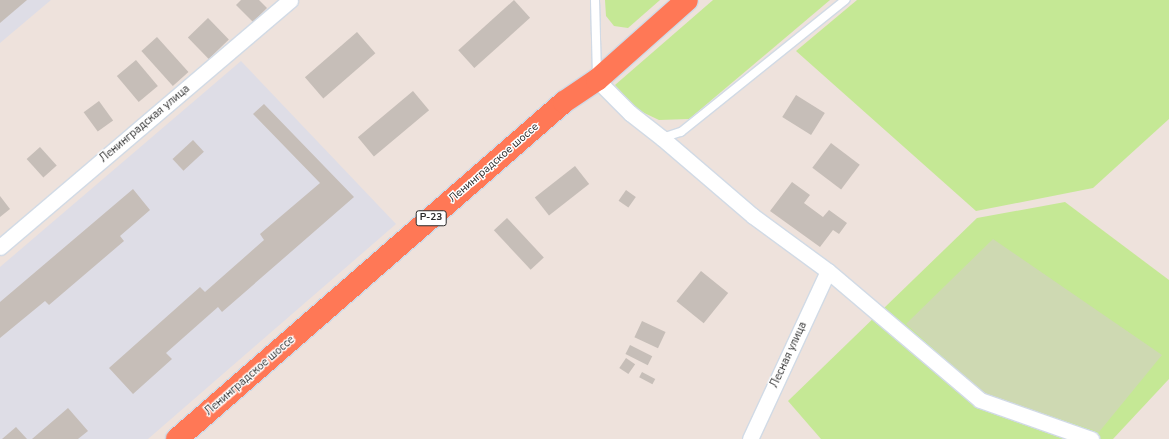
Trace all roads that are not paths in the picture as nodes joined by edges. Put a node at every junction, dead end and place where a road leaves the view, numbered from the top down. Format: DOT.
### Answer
graph roads {
  1 [pos="290,0"];
  2 [pos="595,0"];
  3 [pos="687,0"];
  4 [pos="844,0"];
  5 [pos="597,80"];
  6 [pos="662,138"];
  7 [pos="0,247"];
  8 [pos="828,271"];
  9 [pos="177,439"];
  10 [pos="750,439"];
  11 [pos="1091,439"];
  1 -- 7 [label="street, Ленинградская улица"];
  2 -- 5 [label="lane"];
  3 -- 5 [label="highway, Ленинградское шоссе / Р-23"];
  4 -- 6 [label="lane"];
  5 -- 6 [label="street"];
  5 -- 9 [label="highway, Ленинградское шоссе / Р-23"];
  6 -- 8 [label="street"];
  8 -- 10 [label="street, Лесная улица"];
  8 -- 11 [label="street"];
}
